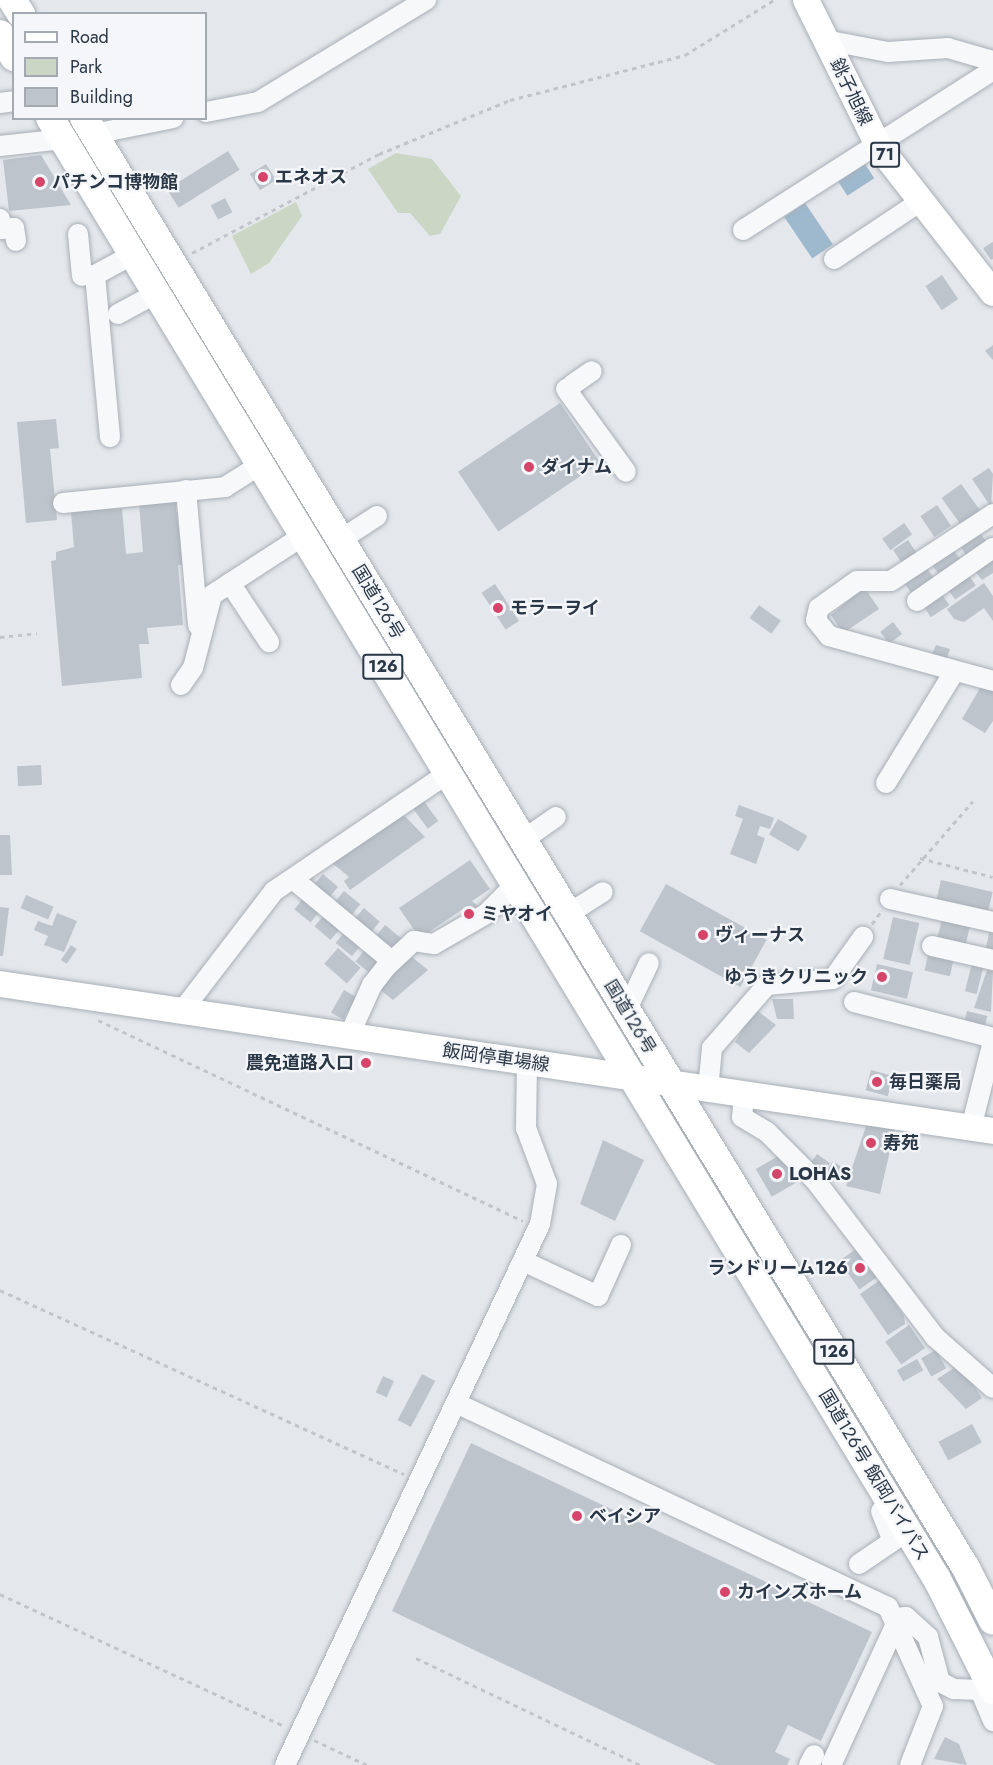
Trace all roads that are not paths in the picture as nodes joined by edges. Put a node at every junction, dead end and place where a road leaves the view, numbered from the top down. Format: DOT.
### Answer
graph roads {
  1 [pos="426,0"];
  2 [pos="806,0"];
  3 [pos="0,34"];
  4 [pos="825,40"];
  5 [pos="12,54"];
  6 [pos="993,61"];
  7 [pos="993,70"];
  8 [pos="207,112"];
  9 [pos="152,120"];
  10 [pos="89,126"];
  11 [pos="57,129"];
  12 [pos="0,146"];
  13 [pos="879,147"];
  14 [pos="921,201"];
  15 [pos="0,219"];
  16 [pos="743,230"];
  17 [pos="78,234"];
  18 [pos="16,240"];
  19 [pos="132,255"];
  20 [pos="834,259"];
  21 [pos="89,276"];
  22 [pos="993,292"];
  23 [pos="155,294"];
  24 [pos="118,314"];
  25 [pos="592,371"];
  26 [pos="110,437"];
  27 [pos="260,465"];
  28 [pos="626,472"];
  29 [pos="186,490"];
  30 [pos="63,502"];
  31 [pos="993,514"];
  32 [pos="377,516"];
  33 [pos="303,536"];
  34 [pos="340,540"];
  35 [pos="993,548"];
  36 [pos="230,583"];
  37 [pos="917,601"];
  38 [pos="199,635"];
  39 [pos="269,642"];
  40 [pos="954,672"];
  41 [pos="993,681"];
  42 [pos="181,685"];
  43 [pos="448,773"];
  44 [pos="886,783"];
  45 [pos="556,817"];
  46 [pos="523,840"];
  47 [pos="293,879"];
  48 [pos="516,884"];
  49 [pos="603,892"];
  50 [pos="890,899"];
  51 [pos="568,914"];
  52 [pos="993,922"];
  53 [pos="863,937"];
  54 [pos="932,946"];
  55 [pos="387,957"];
  56 [pos="993,960"];
  57 [pos="649,963"];
  58 [pos="0,984"];
  59 [pos="854,1002"];
  60 [pos="182,1011"];
  61 [pos="627,1011"];
  62 [pos="349,1036"];
  63 [pos="993,1040"];
  64 [pos="527,1063"];
  65 [pos="634,1079"];
  66 [pos="671,1084"];
  67 [pos="708,1090"];
  68 [pos="744,1095"];
  69 [pos="982,1129"];
  70 [pos="621,1245"];
  71 [pos="523,1261"];
  72 [pos="800,1351"];
  73 [pos="993,1388"];
  74 [pos="456,1403"];
  75 [pos="859,1564"];
  76 [pos="896,1620"];
  77 [pos="993,1621"];
  78 [pos="993,1690"];
  79 [pos="993,1721"];
  80 [pos="818,1761"];
  81 [pos="285,1765"];
  82 [pos="910,1765"];
  1 -- 8 [label="street"];
  2 -- 4 [label="main road, 銚子旭線 / 71"];
  3 -- 5 [label="highway"];
  4 -- 6 [label="street"];
  4 -- 13 [label="main road, 銚子旭線 / 71"];
  7 -- 13 [label="street"];
  9 -- 10 [label="street"];
  10 -- 34 [label="highway, 国道126号 / 126"];
  11 -- 12 [label="street"];
  11 -- 19 [label="highway, 国道126号 / 126"];
  13 -- 14 [label="main road, 銚子旭線 / 71"];
  13 -- 16 [label="street"];
  14 -- 20 [label="street"];
  14 -- 22 [label="main road, 銚子旭線 / 71"];
  15 -- 18 [label="street"];
  17 -- 21 [label="street"];
  19 -- 21 [label="street"];
  19 -- 23 [label="highway, 国道126号 / 126"];
  21 -- 26 [label="street"];
  23 -- 24 [label="street"];
  23 -- 27 [label="highway, 国道126号 / 126"];
  25 -- 28 [label="street"];
  27 -- 29 [label="street"];
  27 -- 33 [label="highway, 国道126号 / 126"];
  29 -- 30 [label="street"];
  29 -- 38 [label="street"];
  31 -- 40 [label="street"];
  32 -- 34 [label="street"];
  33 -- 36 [label="street"];
  33 -- 43 [label="highway, 国道126号 / 126"];
  34 -- 46 [label="highway, 国道126号 / 126"];
  35 -- 37 [label="street"];
  36 -- 38 [label="street"];
  36 -- 39 [label="street"];
  38 -- 42 [label="street"];
  40 -- 41 [label="street"];
  40 -- 44 [label="street"];
  43 -- 47 [label="street"];
  43 -- 48 [label="highway, 国道126号 / 126"];
  45 -- 46 [label="street"];
  46 -- 51 [label="highway, 国道126号 / 126"];
  47 -- 55 [label="street"];
  47 -- 60 [label="street"];
  48 -- 62 [label="street"];
  48 -- 65 [label="highway, 国道126号 / 126"];
  49 -- 51 [label="street"];
  50 -- 52 [label="street"];
  51 -- 61 [label="highway, 国道126号 / 126"];
  53 -- 67 [label="street"];
  54 -- 56 [label="street"];
  57 -- 61 [label="street"];
  58 -- 60 [label="main road, 飯岡停車場線"];
  59 -- 63 [label="street"];
  60 -- 62 [label="main road, 飯岡停車場線"];
  61 -- 66 [label="highway, 国道126号 / 126"];
  62 -- 64 [label="main road, 飯岡停車場線"];
  63 -- 69 [label="street"];
  64 -- 65 [label="main road, 飯岡停車場線"];
  64 -- 71 [label="street"];
  65 -- 66 [label="main road, 飯岡停車場線"];
  65 -- 72 [label="highway, 国道126号 飯岡バイパス / 126"];
  66 -- 67 [label="main road, 飯岡停車場線"];
  66 -- 77 [label="highway, 国道126号 飯岡バイパス / 126"];
  67 -- 68 [label="main road, 飯岡停車場線"];
  68 -- 69 [label="main road, 飯岡停車場線"];
  68 -- 73 [label="street"];
  70 -- 71 [label="street"];
  71 -- 74 [label="street"];
  72 -- 75 [label="street"];
  72 -- 78 [label="highway, 国道126号 飯岡バイパス / 126"];
  74 -- 76 [label="street"];
  74 -- 81 [label="street"];
  76 -- 79 [label="street"];
  76 -- 80 [label="street"];
  76 -- 82 [label="street"];
}
